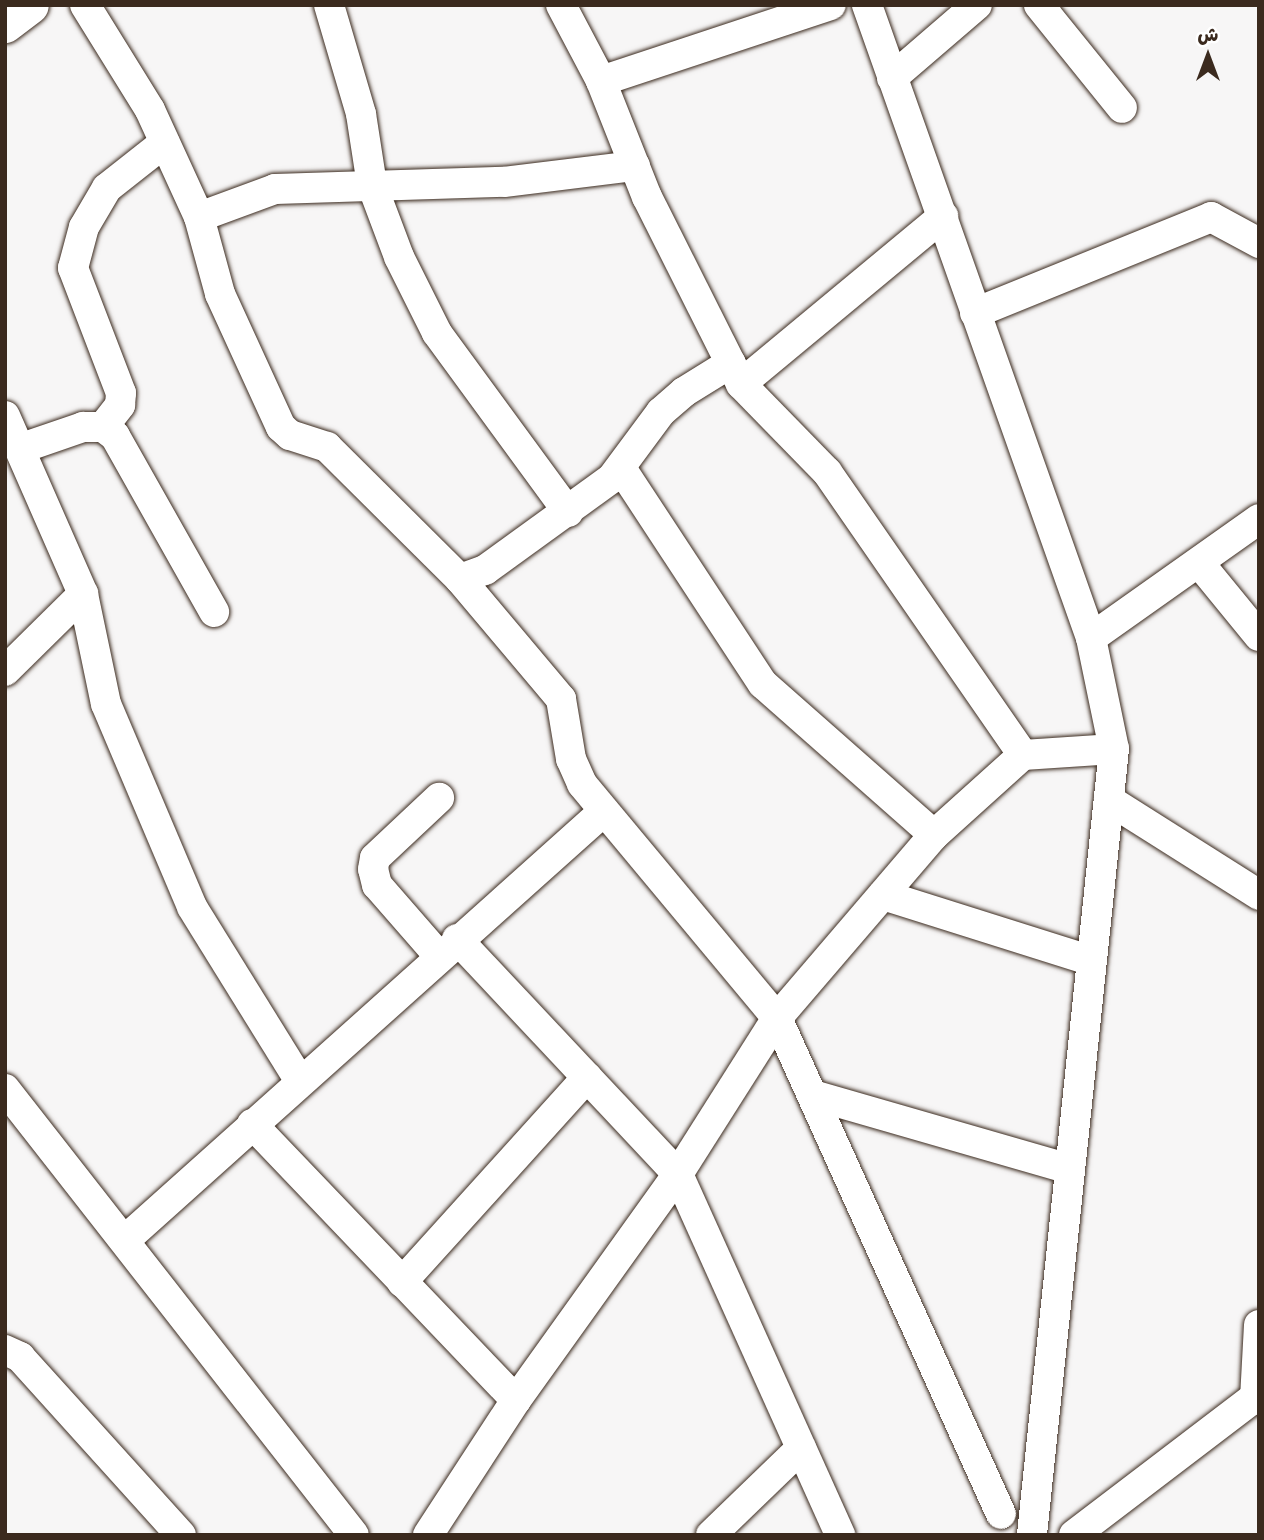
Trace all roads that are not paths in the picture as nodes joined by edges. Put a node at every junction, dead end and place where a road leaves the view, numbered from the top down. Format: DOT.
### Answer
graph roads {
  1 [pos="30,5"];
  2 [pos="85,5"];
  3 [pos="330,5"];
  4 [pos="561,5"];
  5 [pos="831,5"];
  6 [pos="867,5"];
  7 [pos="977,5"];
  8 [pos="1040,5"];
  9 [pos="5,24"];
  10 [pos="892,78"];
  11 [pos="601,81"];
  12 [pos="1122,108"];
  13 [pos="164,143"];
  14 [pos="635,166"];
  15 [pos="372,185"];
  16 [pos="943,216"];
  17 [pos="199,217"];
  18 [pos="1259,243"];
  19 [pos="975,313"];
  20 [pos="736,374"];
  21 [pos="5,416"];
  22 [pos="103,427"];
  23 [pos="22,448"];
  24 [pos="621,468"];
  25 [pos="568,512"];
  26 [pos="1259,519"];
  27 [pos="1200,564"];
  28 [pos="460,579"];
  29 [pos="83,594"];
  30 [pos="214,612"];
  31 [pos="1259,636"];
  32 [pos="1091,638"];
  33 [pos="5,671"];
  34 [pos="1114,749"];
  35 [pos="1023,755"];
  36 [pos="439,798"];
  37 [pos="1109,800"];
  38 [pos="604,811"];
  39 [pos="934,835"];
  40 [pos="883,895"];
  41 [pos="1259,895"];
  42 [pos="448,948"];
  43 [pos="1089,960"];
  44 [pos="777,1018"];
  45 [pos="587,1077"];
  46 [pos="300,1081"];
  47 [pos="5,1089"];
  48 [pos="813,1095"];
  49 [pos="253,1124"];
  50 [pos="1070,1169"];
  51 [pos="678,1174"];
  52 [pos="125,1240"];
  53 [pos="402,1282"];
  54 [pos="1259,1325"];
  55 [pos="5,1350"];
  56 [pos="1257,1397"];
  57 [pos="516,1400"];
  58 [pos="801,1448"];
  59 [pos="1001,1514"];
  60 [pos="181,1535"];
  61 [pos="354,1535"];
  62 [pos="428,1535"];
  63 [pos="710,1535"];
  64 [pos="840,1535"];
  65 [pos="1032,1535"];
  66 [pos="1074,1535"];
  1 -- 9 [label="main road"];
  2 -- 13 [label="street"];
  3 -- 15 [label="street"];
  4 -- 11 [label="street"];
  5 -- 11 [label="street"];
  6 -- 10 [label="street"];
  7 -- 10 [label="street"];
  8 -- 12 [label="street"];
  10 -- 16 [label="street"];
  11 -- 14 [label="street"];
  13 -- 17 [label="street"];
  13 -- 22 [label="street"];
  14 -- 15 [label="street"];
  14 -- 20 [label="street"];
  15 -- 17 [label="street"];
  15 -- 25 [label="street"];
  16 -- 19 [label="street"];
  16 -- 20 [label="street"];
  17 -- 28 [label="street"];
  18 -- 19 [label="street"];
  19 -- 32 [label="street"];
  20 -- 24 [label="street"];
  20 -- 35 [label="street"];
  21 -- 23 [label="street"];
  22 -- 23 [label="street"];
  22 -- 30 [label="street"];
  23 -- 29 [label="street"];
  24 -- 25 [label="street"];
  24 -- 39 [label="street"];
  25 -- 28 [label="street"];
  26 -- 27 [label="street"];
  27 -- 31 [label="street"];
  27 -- 32 [label="street"];
  28 -- 38 [label="street"];
  29 -- 33 [label="street"];
  29 -- 46 [label="street"];
  32 -- 34 [label="street"];
  34 -- 35 [label="street"];
  34 -- 37 [label="street"];
  35 -- 39 [label="street"];
  36 -- 42 [label="street"];
  37 -- 41 [label="street"];
  37 -- 43 [label="street"];
  38 -- 42 [label="street"];
  38 -- 44 [label="street"];
  39 -- 40 [label="street"];
  40 -- 43 [label="street"];
  40 -- 44 [label="street"];
  42 -- 45 [label="street"];
  42 -- 46 [label="street"];
  43 -- 50 [label="street"];
  44 -- 48 [label="street"];
  44 -- 51 [label="street"];
  45 -- 51 [label="street"];
  45 -- 53 [label="street"];
  46 -- 49 [label="street"];
  47 -- 52 [label="street"];
  48 -- 50 [label="street"];
  48 -- 59 [label="street"];
  49 -- 52 [label="street"];
  49 -- 53 [label="street"];
  50 -- 65 [label="street"];
  51 -- 57 [label="street"];
  51 -- 58 [label="street"];
  52 -- 61 [label="street"];
  53 -- 57 [label="street"];
  54 -- 56 [label="street"];
  55 -- 60 [label="street"];
  56 -- 66 [label="street"];
  57 -- 62 [label="street"];
  58 -- 63 [label="street"];
  58 -- 64 [label="street"];
}
